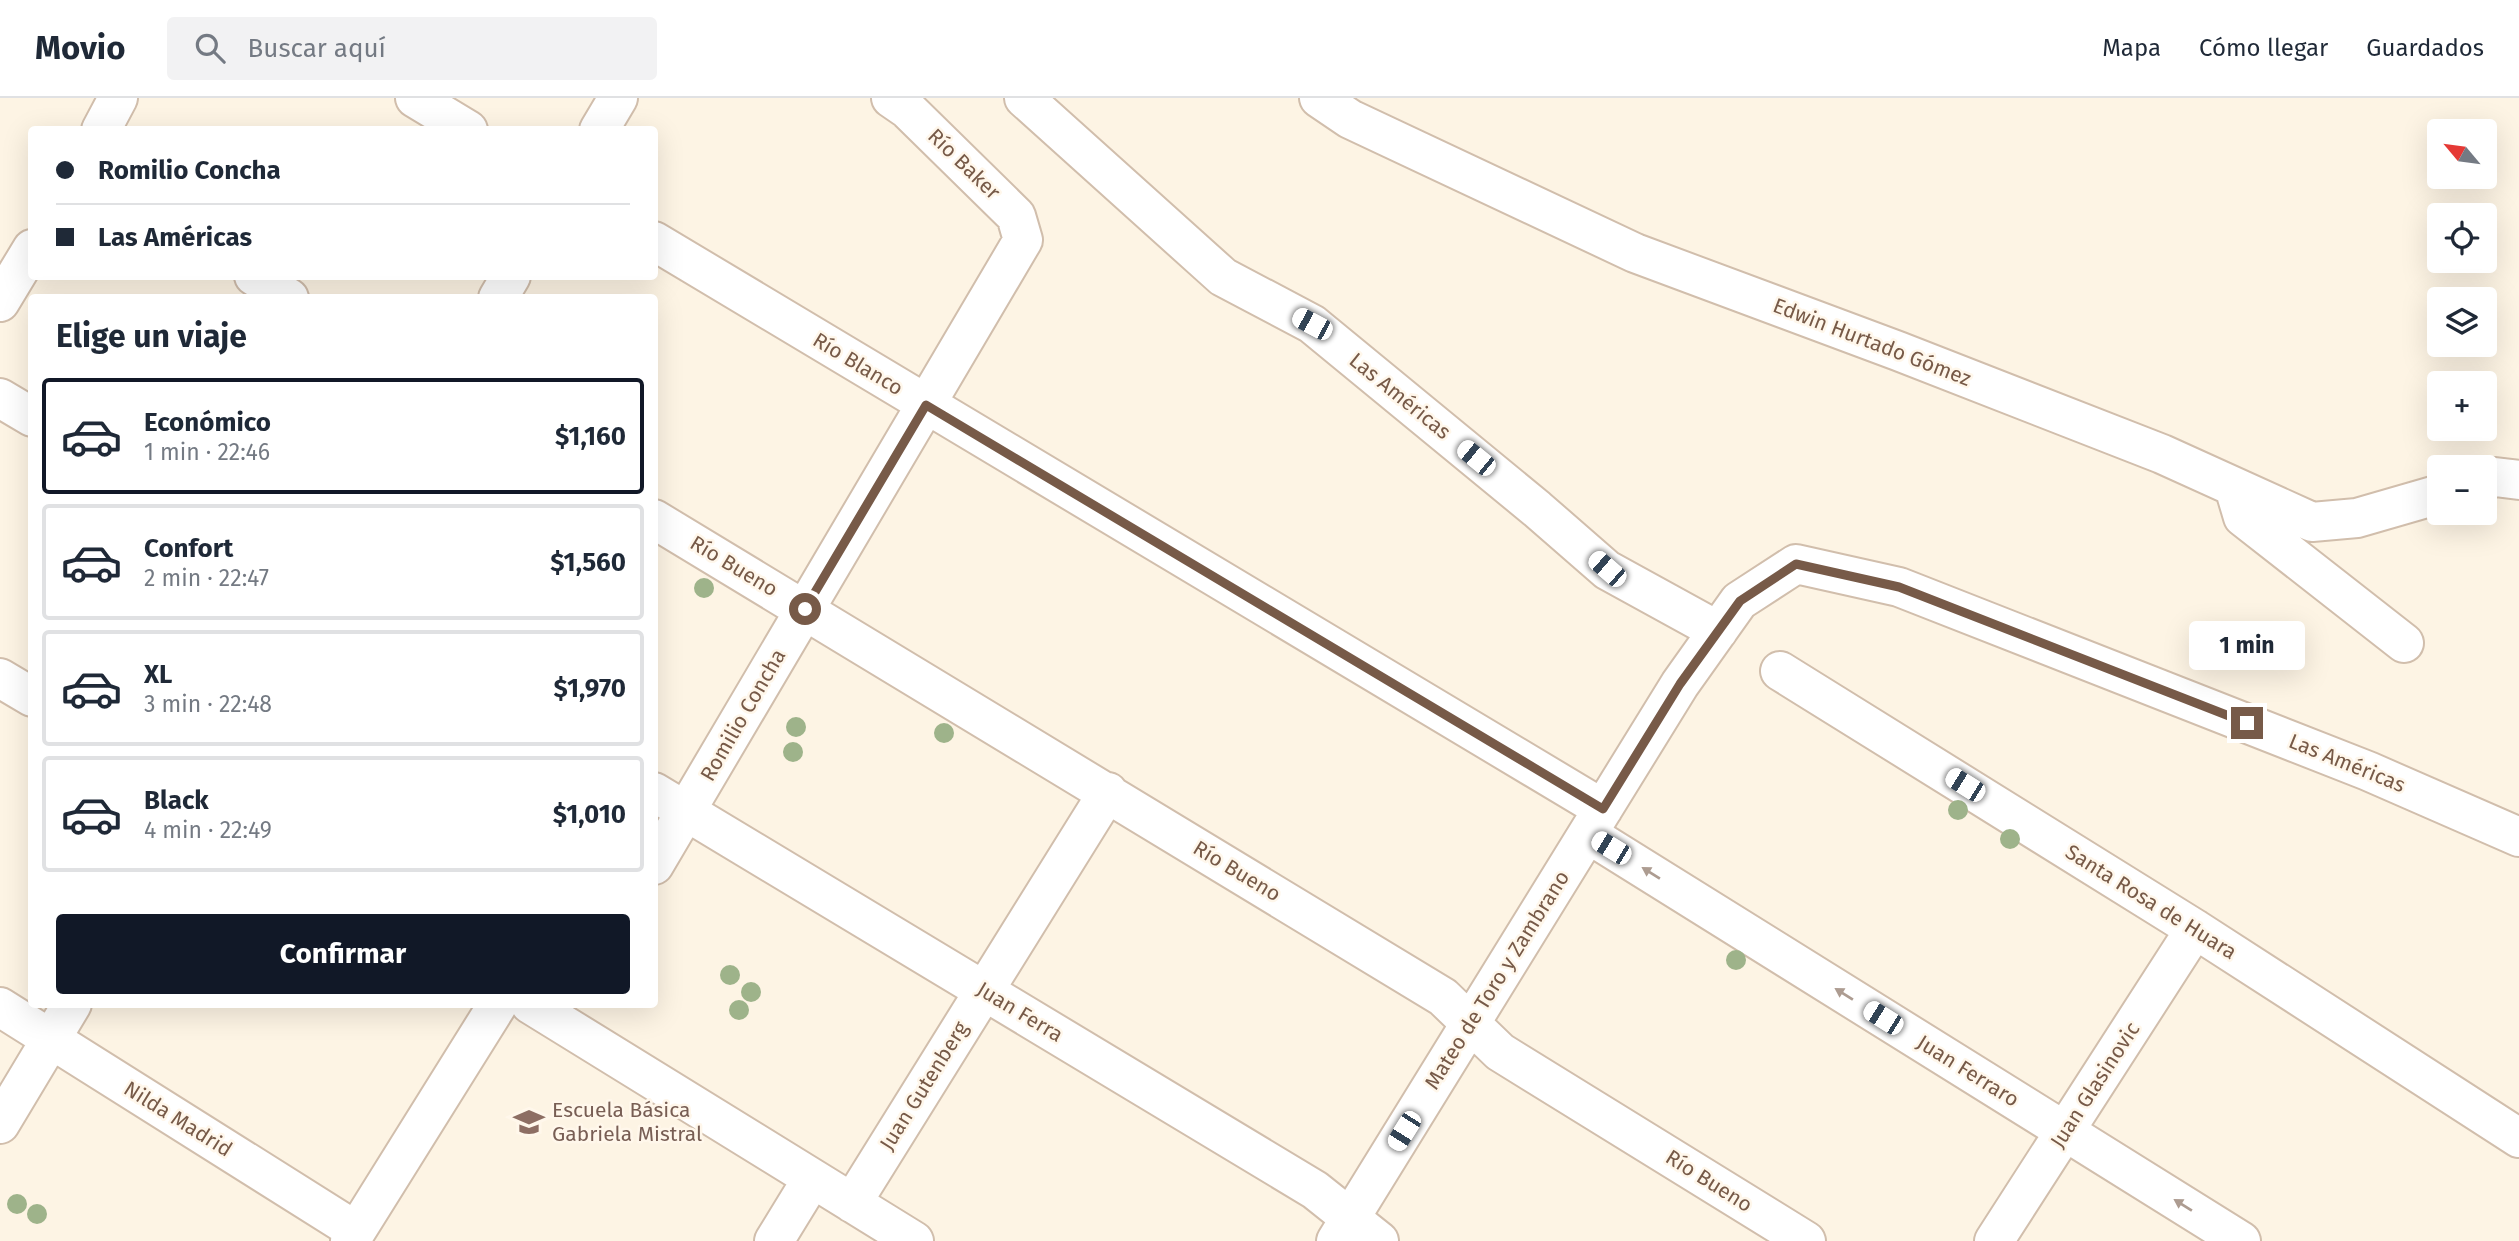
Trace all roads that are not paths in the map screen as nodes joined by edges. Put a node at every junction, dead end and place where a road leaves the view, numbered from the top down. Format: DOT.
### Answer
graph roads {
  1 [pos="118,98"];
  2 [pos="415,98"];
  3 [pos="618,98"];
  4 [pos="891,98"];
  5 [pos="1024,98"];
  6 [pos="1319,98"];
  7 [pos="103,126"];
  8 [pos="461,126"];
  9 [pos="601,126"];
  10 [pos="1023,240"];
  11 [pos="658,244"];
  12 [pos="28,256"];
  13 [pos="260,280"];
  14 [pos="283,294"];
  15 [pos="0,302"];
  16 [pos="0,398"];
  17 [pos="926,405"];
  18 [pos="28,415"];
  19 [pos="2497,477"];
  20 [pos="2519,480"];
  21 [pos="2234,486"];
  22 [pos="2427,498"];
  23 [pos="658,521"];
  24 [pos="805,609"];
  25 [pos="1718,631"];
  26 [pos="2404,643"];
  27 [pos="1780,671"];
  28 [pos="0,678"];
  29 [pos="1680,684"];
  30 [pos="28,695"];
  31 [pos="1108,792"];
  32 [pos="670,802"];
  33 [pos="1595,822"];
  34 [pos="2519,837"];
  35 [pos="658,849"];
  36 [pos="2195,929"];
  37 [pos="984,991"];
  38 [pos="0,1007"];
  39 [pos="70,1008"];
  40 [pos="496,1008"];
  41 [pos="554,1011"];
  42 [pos="1471,1023"];
  43 [pos="51,1040"];
  44 [pos="0,1124"];
  45 [pos="2065,1131"];
  46 [pos="2519,1138"];
  47 [pos="812,1179"];
  48 [pos="852,1203"];
  49 [pos="1355,1233"];
  50 [pos="353,1236"];
  51 [pos="774,1241"];
  52 [pos="914,1241"];
  53 [pos="1806,1241"];
  54 [pos="1994,1241"];
  55 [pos="2241,1241"];
  1 -- 7 [label="street"];
  2 -- 8 [label="street"];
  3 -- 9 [label="street"];
  4 -- 10 [label="street, Río Baker"];
  5 -- 25 [label="street, Las Américas"];
  6 -- 21 [label="street, Edwin Hurtado Gómez"];
  10 -- 17 [label="street, Romilio Concha"];
  11 -- 17 [label="street, Río Blanco"];
  12 -- 15 [label="street"];
  13 -- 14 [label="street"];
  16 -- 18 [label="street"];
  17 -- 24 [label="street, Romilio Concha"];
  17 -- 33 [label="street, Río Blanco"];
  19 -- 20 [label="street"];
  21 -- 22 [label="street, Edwin Hurtado Gómez"];
  21 -- 26 [label="street"];
  23 -- 24 [label="street, Río Bueno"];
  24 -- 31 [label="street, Río Bueno"];
  24 -- 32 [label="street, Romilio Concha"];
  25 -- 29 [label="street, Las Américas"];
  25 -- 34 [label="street, Las Américas"];
  27 -- 36 [label="street, Santa Rosa de Huara"];
  28 -- 30 [label="street"];
  29 -- 33 [label="street, Mateo de Toro y Zambrano"];
  31 -- 37 [label="street, Juan Gutenberg"];
  31 -- 42 [label="street, Río Bueno"];
  32 -- 35 [label="street, Romilio Concha"];
  32 -- 37 [label="street, Juan Ferra"];
  33 -- 42 [label="street, Mateo de Toro y Zambrano"];
  45 -- 33 [label="street, Juan Ferraro, one-way"];
  36 -- 45 [label="street, Juan Glasinovic"];
  36 -- 46 [label="street, Santa Rosa de Huara"];
  37 -- 48 [label="street, Juan Gutenberg"];
  37 -- 49 [label="street, Juan Ferra"];
  38 -- 43 [label="street, Nilda Madrid"];
  39 -- 43 [label="street"];
  40 -- 50 [label="street"];
  41 -- 47 [label="street"];
  42 -- 49 [label="street, Mateo de Toro y Zambrano"];
  42 -- 53 [label="street, Río Bueno"];
  43 -- 44 [label="street"];
  43 -- 50 [label="street, Nilda Madrid"];
  45 -- 54 [label="street, Juan Glasinovic"];
  55 -- 45 [label="street, Juan Ferraro, one-way"];
  47 -- 48 [label="street"];
  47 -- 51 [label="street"];
  48 -- 52 [label="street"];
}
